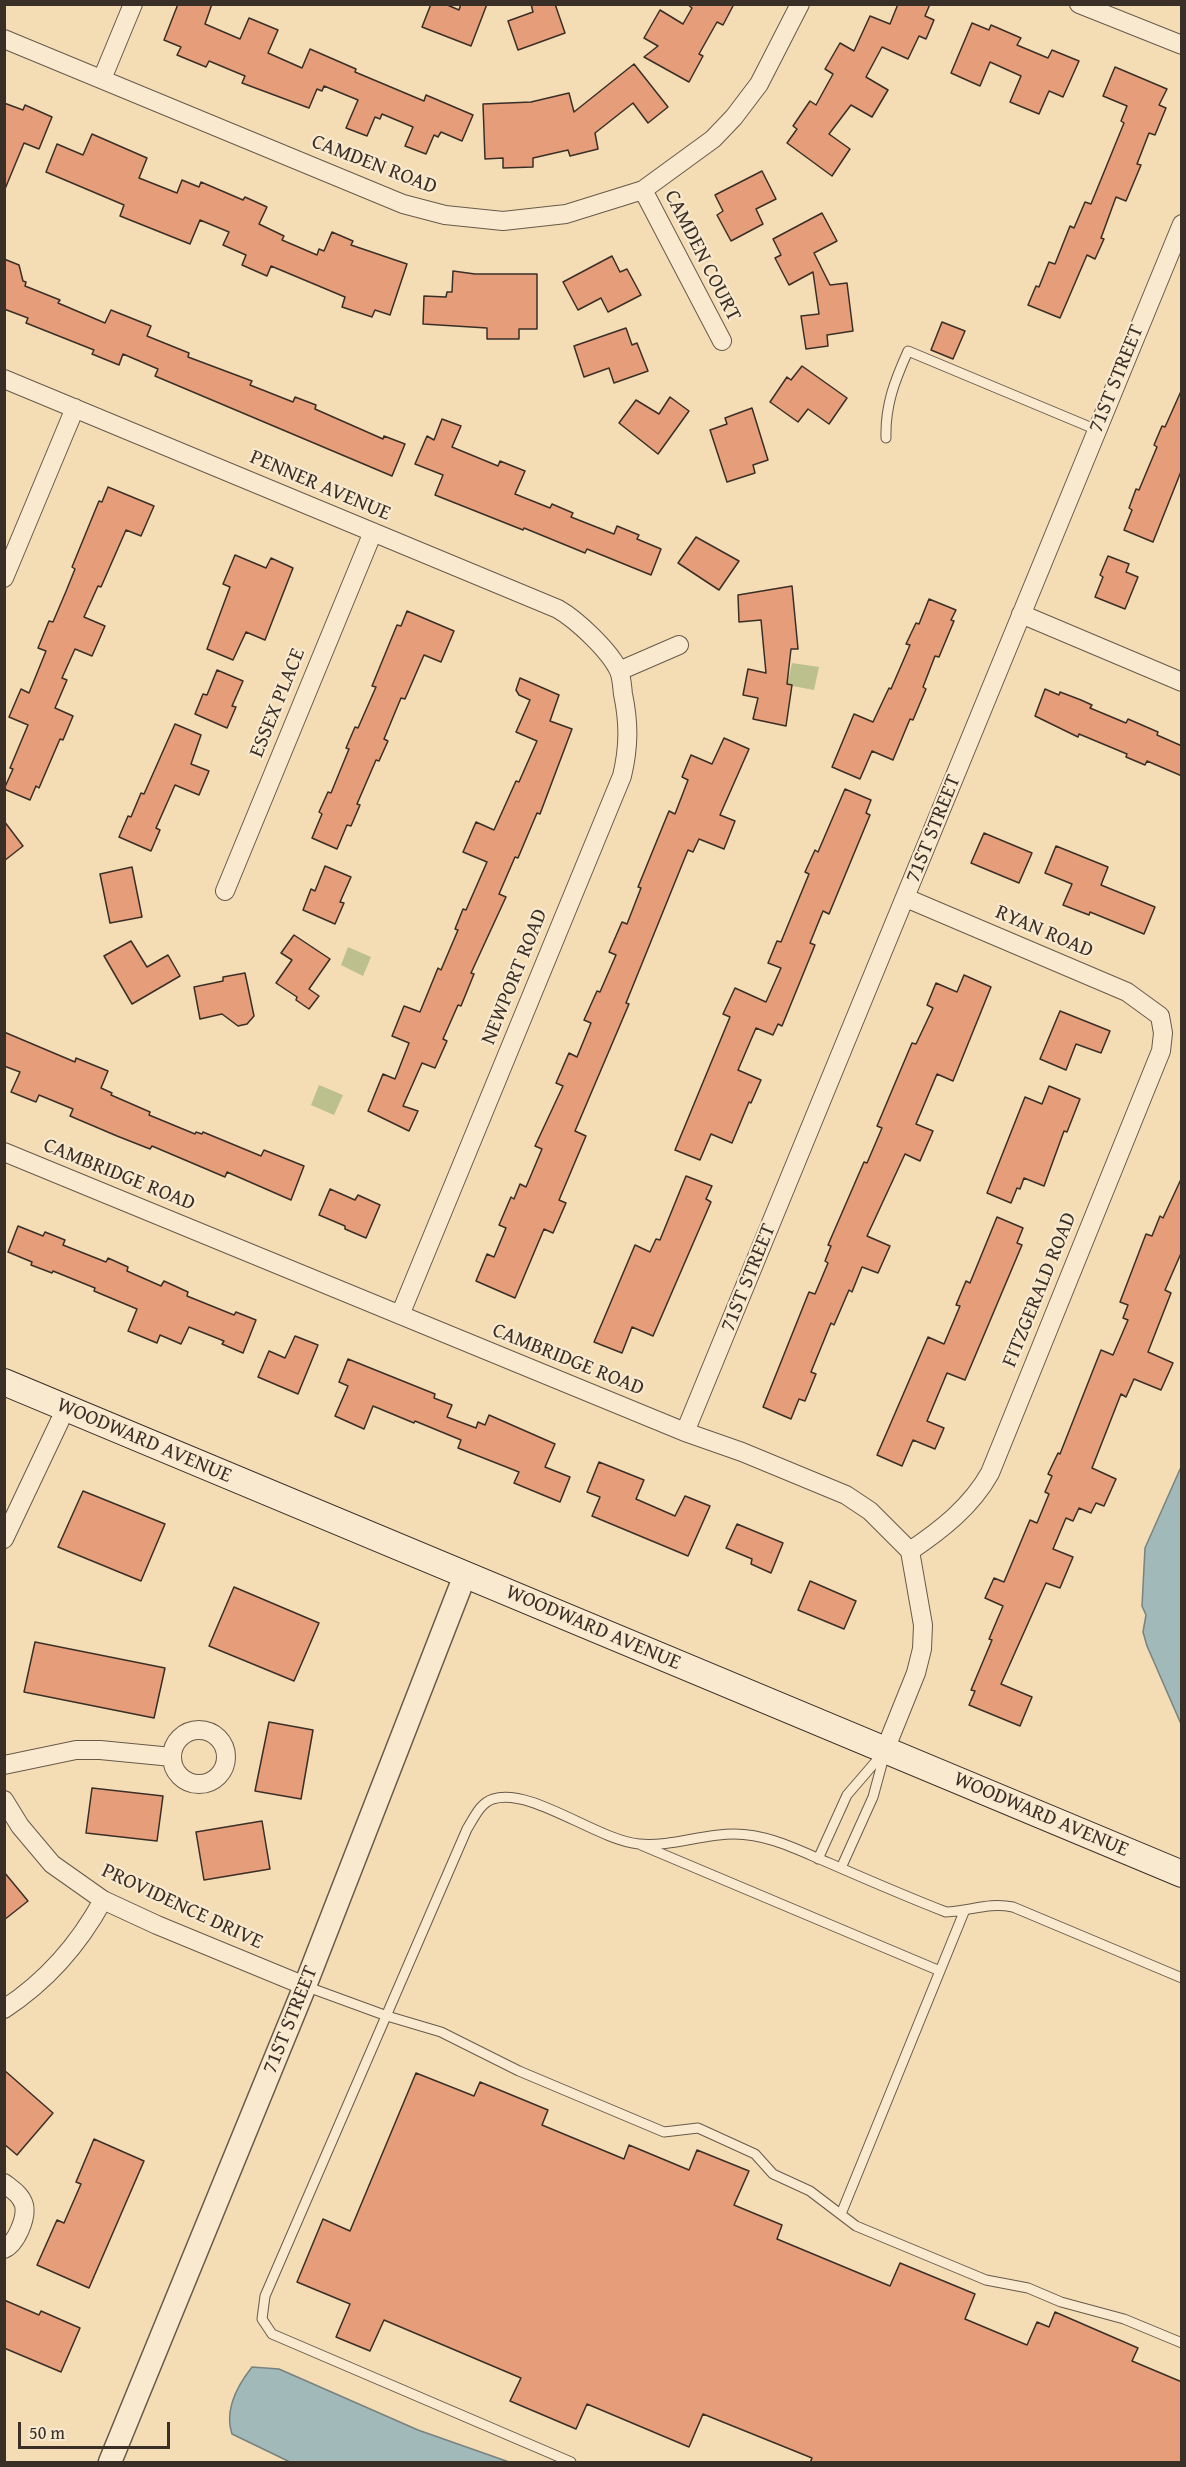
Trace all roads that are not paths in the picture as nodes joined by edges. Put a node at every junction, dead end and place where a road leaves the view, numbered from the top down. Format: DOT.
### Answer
graph roads {
  1 [pos="133,4"];
  2 [pos="800,4"];
  3 [pos="1079,4"];
  4 [pos="4,39"];
  5 [pos="1182,45"];
  6 [pos="102,79"];
  7 [pos="644,190"];
  8 [pos="1182,224"];
  9 [pos="722,341"];
  10 [pos="4,379"];
  11 [pos="75,408"];
  12 [pos="1096,430"];
  13 [pos="885,438"];
  14 [pos="373,532"];
  15 [pos="4,578"];
  16 [pos="1021,614"];
  17 [pos="679,645"];
  18 [pos="605,654"];
  19 [pos="619,671"];
  20 [pos="1182,682"];
  21 [pos="225,891"];
  22 [pos="906,898"];
  23 [pos="1160,1016"];
  24 [pos="4,1152"];
  25 [pos="400,1315"];
  26 [pos="4,1382"];
  27 [pos="66,1408"];
  28 [pos="685,1432"];
  29 [pos="4,1539"];
  30 [pos="909,1551"];
  31 [pos="465,1575"];
  32 [pos="885,1750"];
  33 [pos="172,1757"];
  34 [pos="4,1765"];
  35 [pos="4,1800"];
  36 [pos="639,1844"];
  37 [pos="818,1859"];
  38 [pos="840,1868"];
  39 [pos="1182,1874"];
  40 [pos="103,1900"];
  41 [pos="964,1912"];
  42 [pos="940,1971"];
  43 [pos="1182,1978"];
  44 [pos="305,1986"];
  45 [pos="4,2008"];
  46 [pos="387,2016"];
  47 [pos="4,2183"];
  48 [pos="841,2214"];
  49 [pos="4,2249"];
  50 [pos="1182,2343"];
  51 [pos="110,2463"];
  52 [pos="571,2463"];
  1 -- 6 [label="street"];
  2 -- 7 [label="street, CAMDEN ROAD"];
  3 -- 5 [label="street"];
  4 -- 6 [label="street, CAMDEN ROAD"];
  6 -- 7 [label="street, CAMDEN ROAD"];
  7 -- 9 [label="street, CAMDEN COURT"];
  8 -- 12 [label="street, 71ST STREET"];
  10 -- 11 [label="street, PENNER AVENUE"];
  11 -- 14 [label="street, PENNER AVENUE"];
  11 -- 15 [label="street"];
  12 -- 13 [label="lane"];
  12 -- 16 [label="street, 71ST STREET"];
  14 -- 18 [label="street, PENNER AVENUE"];
  14 -- 21 [label="street, ESSEX PLACE"];
  16 -- 20 [label="street"];
  16 -- 22 [label="street, 71ST STREET"];
  17 -- 19 [label="street"];
  18 -- 19 [label="street, NEWPORT ROAD"];
  19 -- 25 [label="street, NEWPORT ROAD"];
  22 -- 23 [label="street, RYAN ROAD"];
  22 -- 28 [label="street, 71ST STREET"];
  23 -- 30 [label="street, FITZGERALD ROAD"];
  24 -- 25 [label="street, CAMBRIDGE ROAD"];
  25 -- 28 [label="street, CAMBRIDGE ROAD"];
  26 -- 27 [label="main road, WOODWARD AVENUE"];
  27 -- 29 [label="street"];
  27 -- 31 [label="main road, WOODWARD AVENUE"];
  28 -- 30 [label="street, CAMBRIDGE ROAD"];
  30 -- 32 [label="street"];
  31 -- 32 [label="main road, WOODWARD AVENUE"];
  31 -- 44 [label="street, 71ST STREET"];
  32 -- 37 [label="lane"];
  32 -- 38 [label="lane"];
  32 -- 39 [label="main road, WOODWARD AVENUE"];
  33 -- 34 [label="street"];
  35 -- 40 [label="street, PROVIDENCE DRIVE"];
  36 -- 37 [label="lane"];
  36 -- 42 [label="lane"];
  36 -- 46 [label="lane"];
  37 -- 38 [label="lane"];
  38 -- 41 [label="lane"];
  40 -- 44 [label="street, PROVIDENCE DRIVE"];
  40 -- 45 [label="street"];
  41 -- 42 [label="lane"];
  41 -- 43 [label="lane"];
  42 -- 48 [label="lane"];
  44 -- 46 [label="lane"];
  44 -- 51 [label="street, 71ST STREET"];
  46 -- 48 [label="lane"];
  46 -- 52 [label="lane"];
  47 -- 49 [label="street"];
  48 -- 50 [label="lane"];
}
